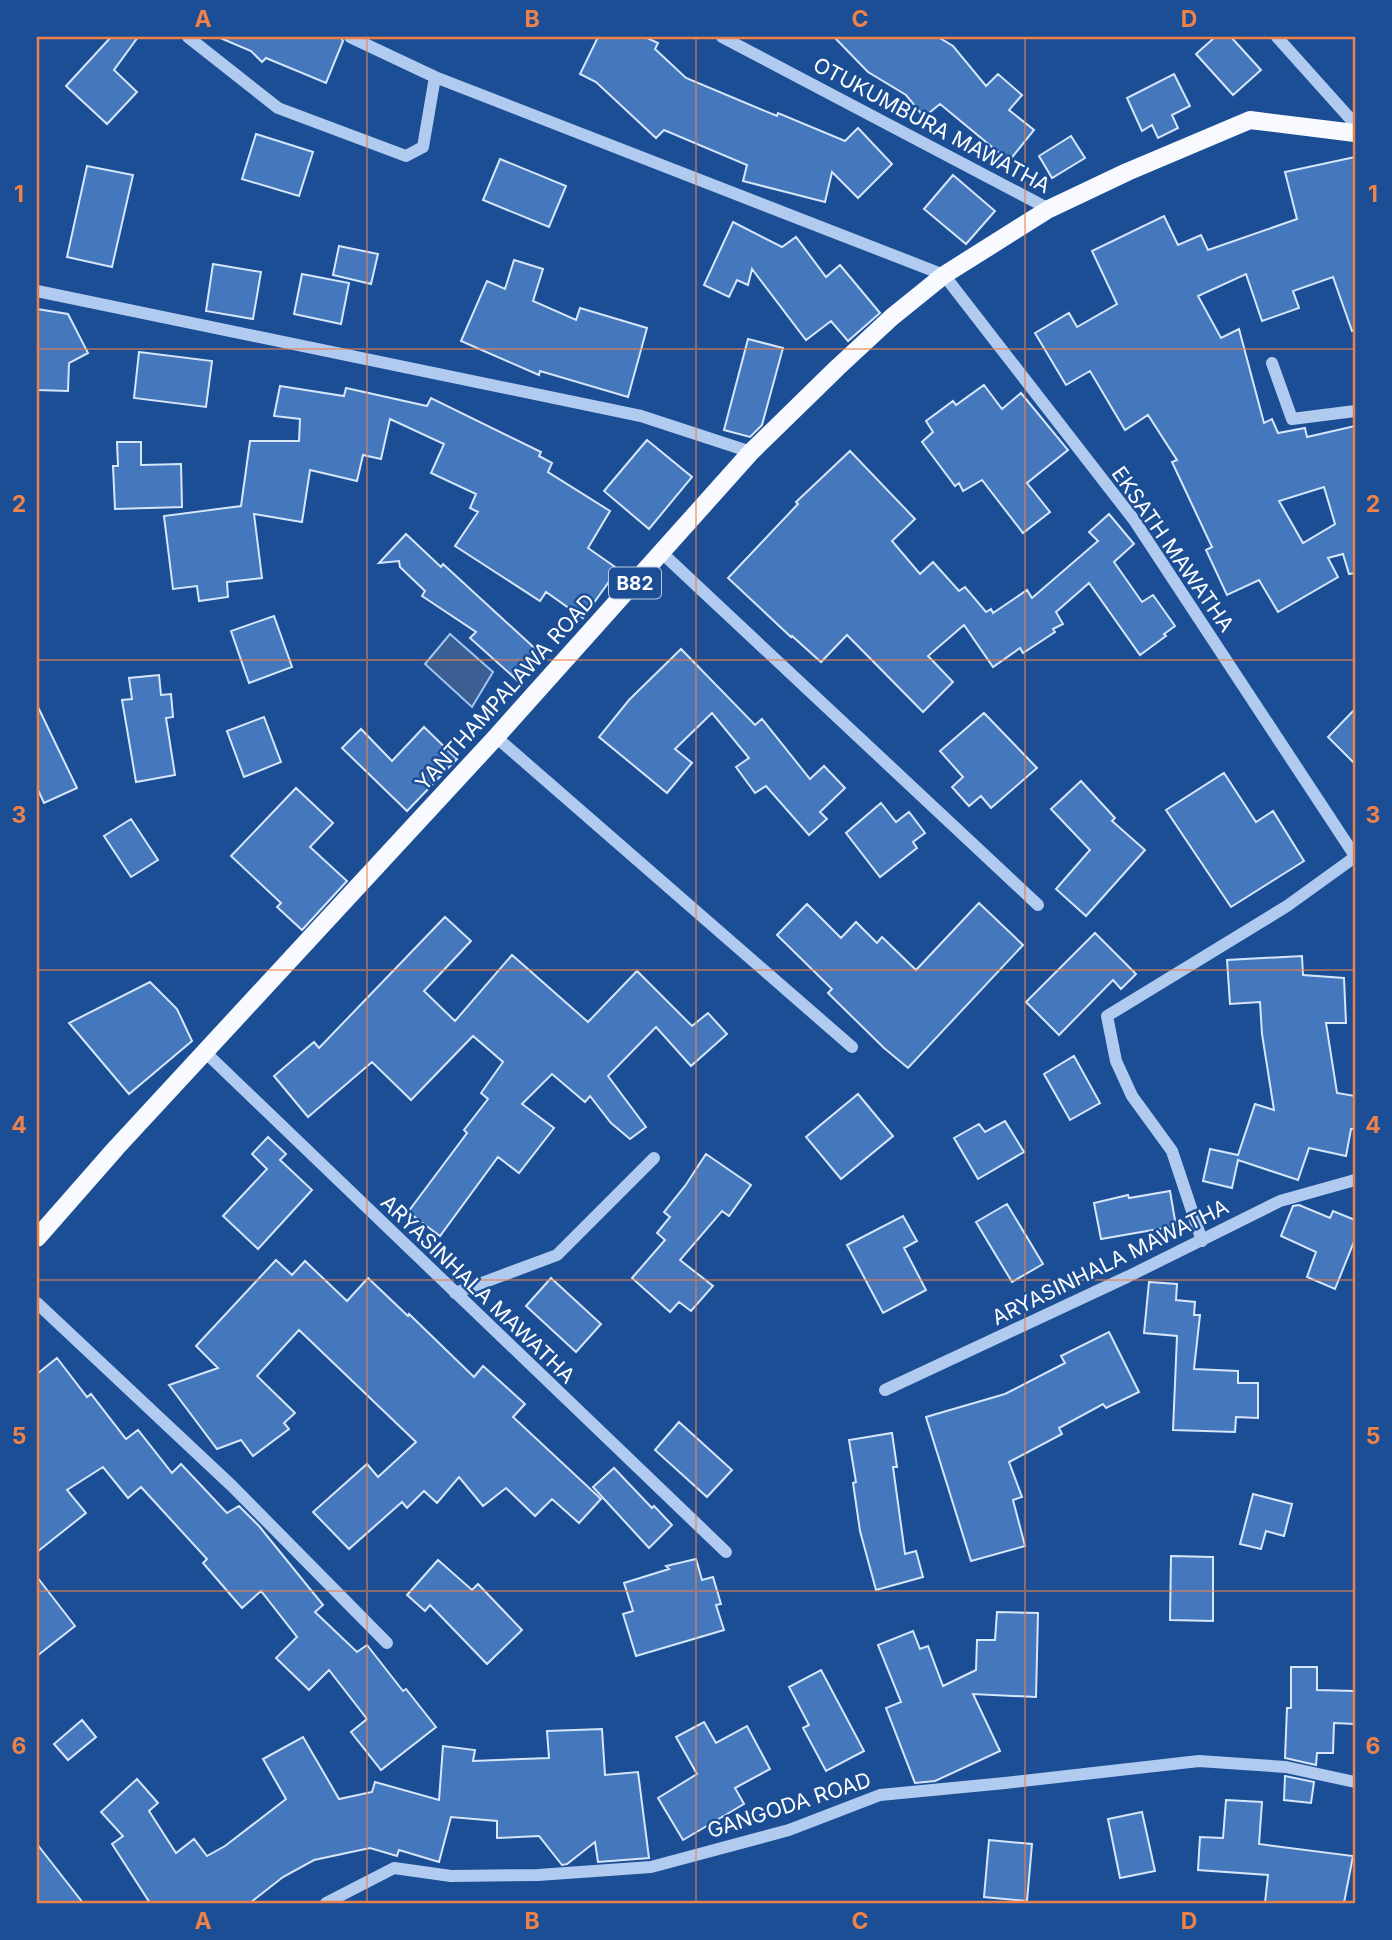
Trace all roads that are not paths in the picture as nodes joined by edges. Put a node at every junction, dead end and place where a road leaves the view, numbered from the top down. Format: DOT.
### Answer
graph roads {
  1 [pos="188,37"];
  2 [pos="350,37"];
  3 [pos="722,37"];
  4 [pos="1277,37"];
  5 [pos="435,77"];
  6 [pos="1355,124"];
  7 [pos="1355,133"];
  8 [pos="1049,209"];
  9 [pos="944,275"];
  10 [pos="37,290"];
  11 [pos="1272,363"];
  12 [pos="1355,411"];
  13 [pos="751,453"];
  14 [pos="662,553"];
  15 [pos="496,737"];
  16 [pos="1355,856"];
  17 [pos="1038,905"];
  18 [pos="852,1047"];
  19 [pos="205,1052"];
  20 [pos="654,1158"];
  21 [pos="1355,1181"];
  22 [pos="37,1238"];
  23 [pos="1202,1241"];
  24 [pos="454,1293"];
  25 [pos="37,1303"];
  26 [pos="885,1390"];
  27 [pos="726,1552"];
  28 [pos="387,1643"];
  29 [pos="1355,1782"];
  30 [pos="326,1903"];
  1 -- 5 [label="street"];
  2 -- 5 [label="street"];
  3 -- 8 [label="street, OTUKUMBURA MAWATHA"];
  4 -- 6 [label="street"];
  5 -- 9 [label="street"];
  7 -- 8 [label="main road, YANTHAMPALAWA ROAD / B82"];
  8 -- 9 [label="main road, YANTHAMPALAWA ROAD / B82"];
  9 -- 13 [label="main road, YANTHAMPALAWA ROAD / B82"];
  9 -- 16 [label="street, EKSATH MAWATHA"];
  10 -- 13 [label="street"];
  11 -- 12 [label="street"];
  13 -- 14 [label="main road, YANTHAMPALAWA ROAD / B82"];
  14 -- 15 [label="main road, YANTHAMPALAWA ROAD / B82"];
  14 -- 17 [label="street"];
  15 -- 18 [label="street"];
  15 -- 19 [label="main road, YANTHAMPALAWA ROAD / B82"];
  16 -- 23 [label="street, EKSATH MAWATHA"];
  19 -- 22 [label="main road, YANTHAMPALAWA ROAD / B82"];
  19 -- 24 [label="street, ARYASINHALA MAWATHA"];
  20 -- 24 [label="street"];
  21 -- 23 [label="street, ARYASINHALA MAWATHA"];
  23 -- 26 [label="street, ARYASINHALA MAWATHA"];
  24 -- 27 [label="street, ARYASINHALA MAWATHA"];
  25 -- 28 [label="street"];
  29 -- 30 [label="street, GANGODA ROAD"];
}
